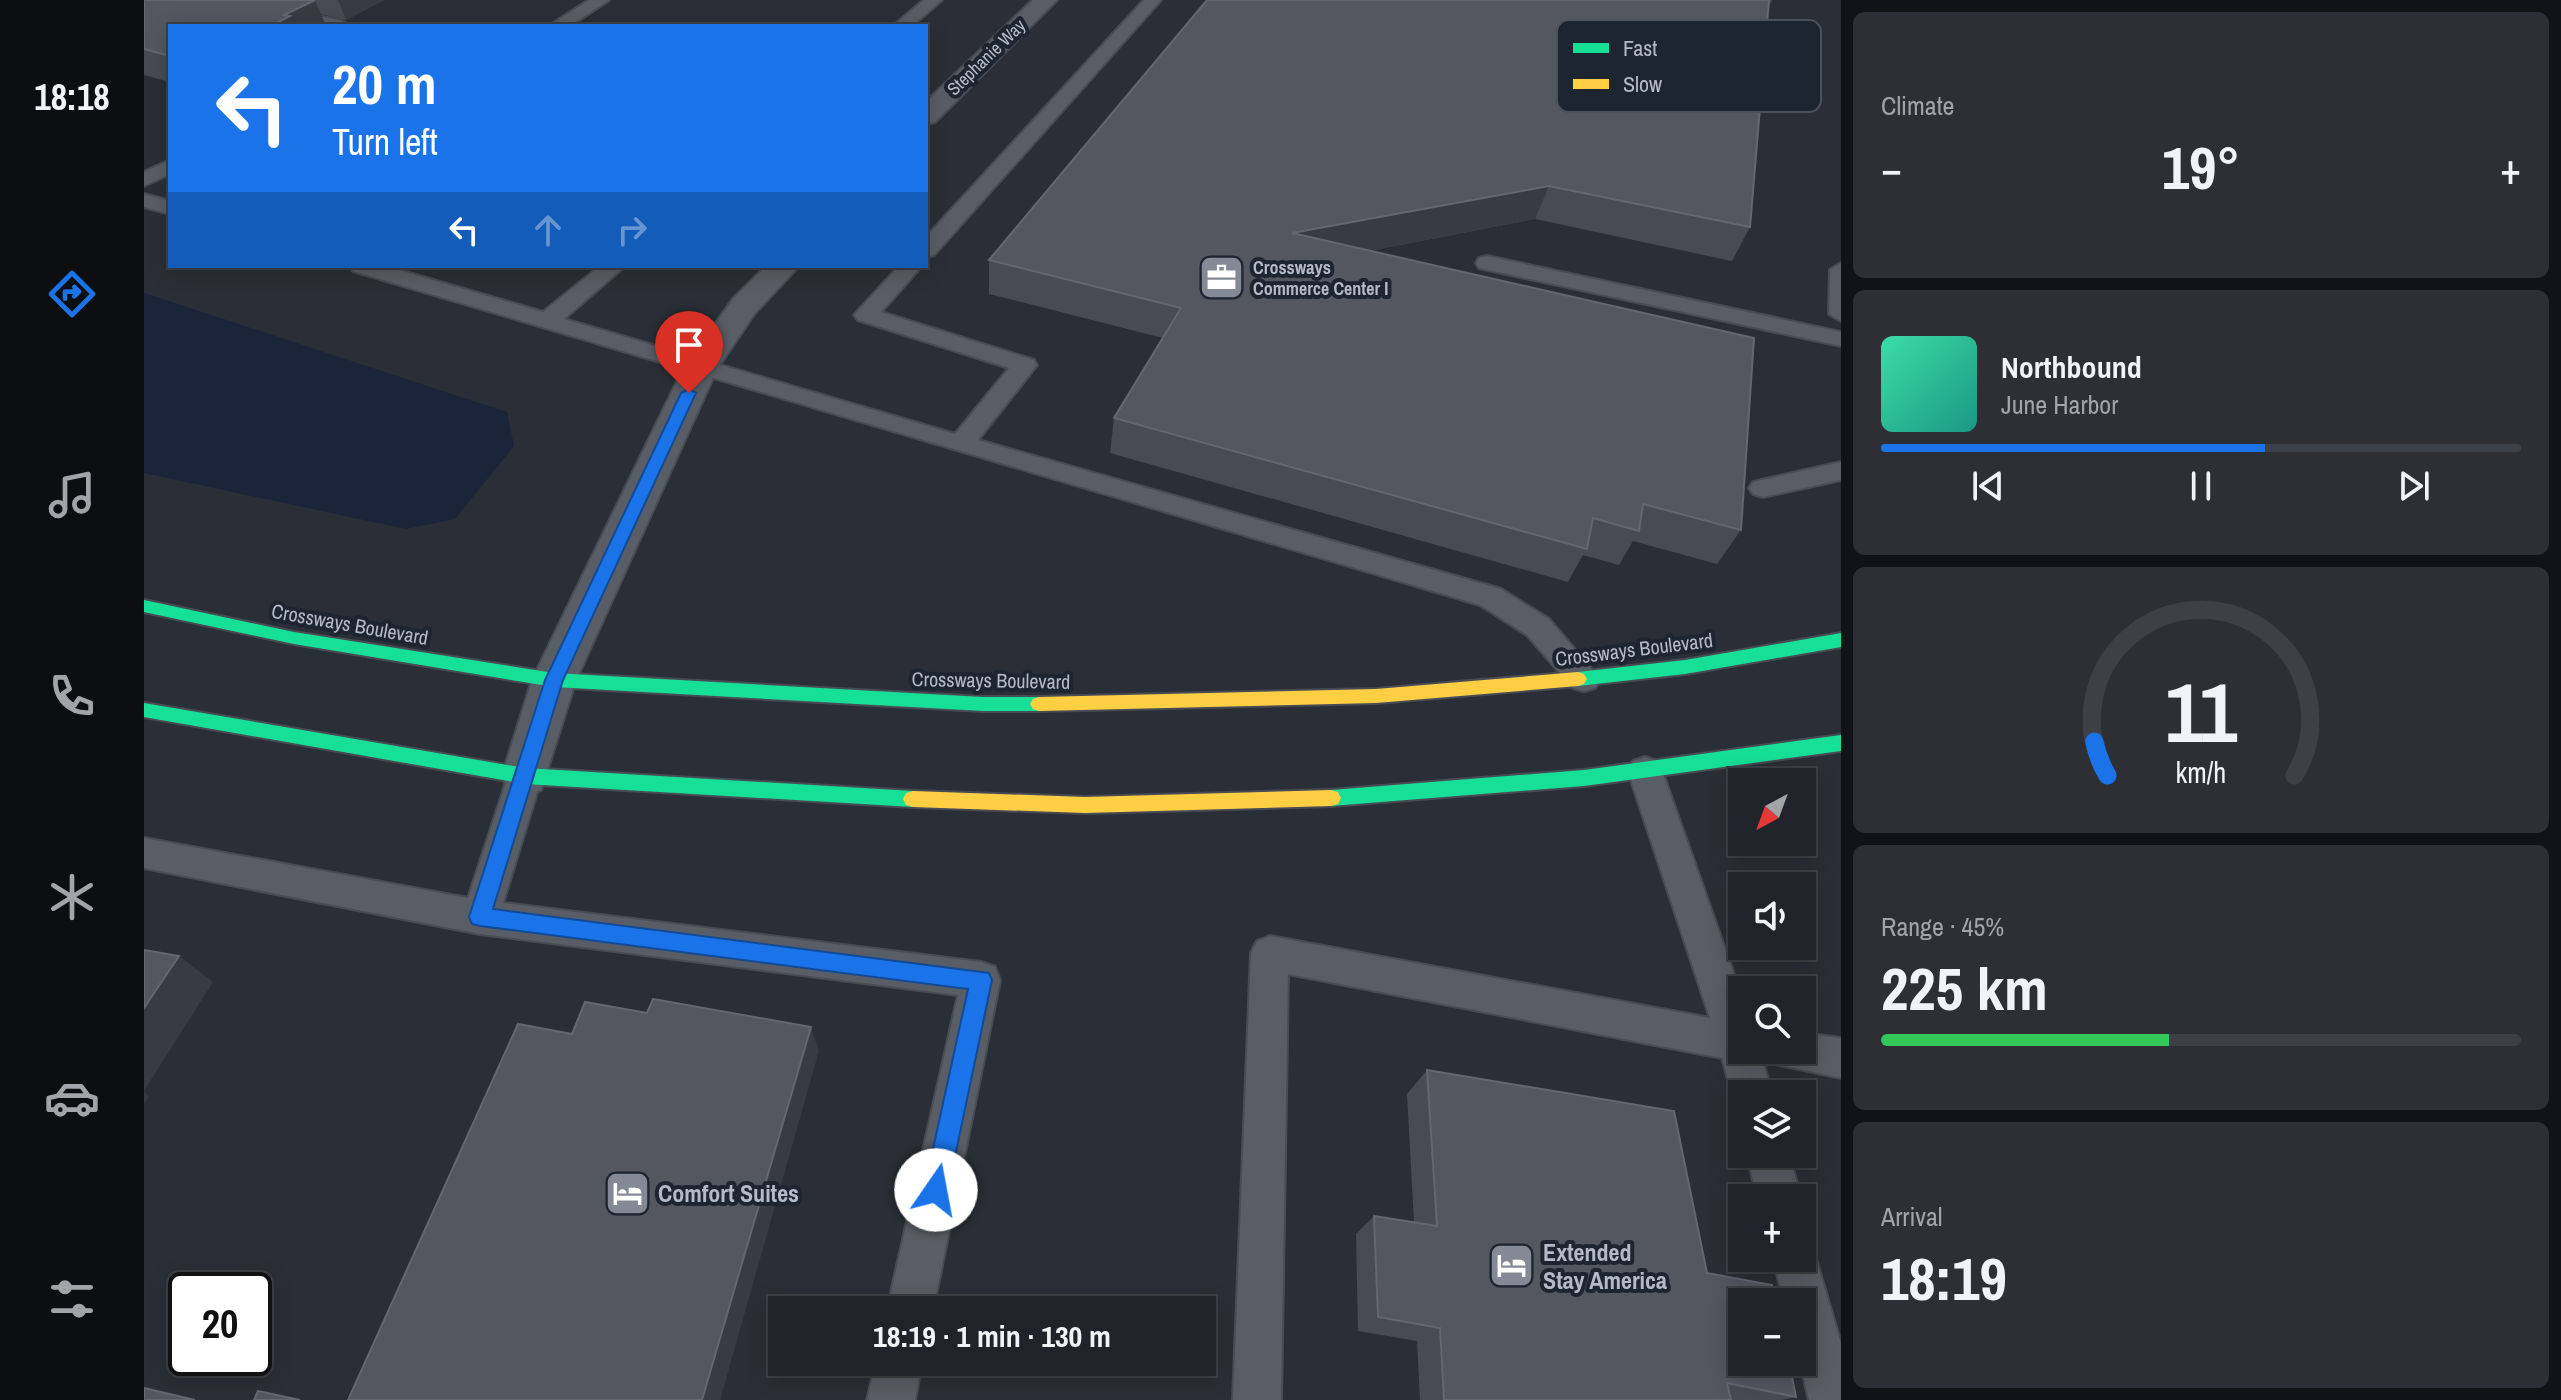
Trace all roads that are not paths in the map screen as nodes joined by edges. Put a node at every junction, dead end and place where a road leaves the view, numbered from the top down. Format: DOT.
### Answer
graph roads {
  1 [pos="220,0"];
  2 [pos="601,0"];
  3 [pos="934,0"];
  4 [pos="1046,0"];
  5 [pos="1153,0"];
  6 [pos="333,24"];
  7 [pos="561,24"];
  8 [pos="904,24"];
  9 [pos="928,114"];
  10 [pos="168,167"];
  11 [pos="144,180"];
  12 [pos="144,200"];
  13 [pos="168,207"];
  14 [pos="928,248"];
  15 [pos="1487,263"];
  16 [pos="368,268"];
  17 [pos="612,268"];
  18 [pos="782,268"];
  19 [pos="909,268"];
  20 [pos="1841,270"];
  21 [pos="1841,314"];
  22 [pos="546,322"];
  23 [pos="1841,339"];
  24 [pos="700,369"];
  25 [pos="961,444"];
  26 [pos="1841,471"];
  27 [pos="1763,488"];
  28 [pos="144,606"];
  29 [pos="1841,640"];
  30 [pos="1584,679"];
  31 [pos="554,680"];
  32 [pos="144,710"];
  33 [pos="1841,743"];
  34 [pos="1645,771"];
  35 [pos="525,776"];
  36 [pos="144,853"];
  37 [pos="480,917"];
  38 [pos="1728,1009"];
  39 [pos="1728,1041"];
  40 [pos="1816,1054"];
  41 [pos="1841,1058"];
  42 [pos="1799,1272"];
  43 [pos="913,1296"];
  44 [pos="896,1376"];
  45 [pos="891,1400"];
  46 [pos="1257,1400"];
  47 [pos="1833,1400"];
  1 -- 6 [label="lane"];
  2 -- 7 [label="lane"];
  3 -- 8 [label="lane"];
  4 -- 9 [label="street, Stephanie Way"];
  5 -- 14 [label="lane"];
  10 -- 11 [label="lane"];
  12 -- 13 [label="lane"];
  15 -- 23 [label="lane"];
  16 -- 22 [label="lane"];
  17 -- 22 [label="lane"];
  18 -- 24 [label="street"];
  19 -- 25 [label="lane"];
  20 -- 21 [label="lane"];
  22 -- 24 [label="lane"];
  24 -- 25 [label="lane"];
  24 -- 31 [label="street"];
  25 -- 30 [label="lane"];
  26 -- 27 [label="lane"];
  28 -- 31 [label="street, Crossways Boulevard"];
  29 -- 30 [label="street, Crossways Boulevard"];
  30 -- 31 [label="street, Crossways Boulevard"];
  31 -- 35 [label="street"];
  32 -- 35 [label="street"];
  33 -- 34 [label="street"];
  34 -- 35 [label="street"];
  34 -- 38 [label="lane"];
  35 -- 37 [label="lane"];
  36 -- 37 [label="lane"];
  37 -- 43 [label="lane"];
  39 -- 46 [label="lane"];
  40 -- 41 [label="lane"];
  42 -- 47 [label="lane"];
  44 -- 45 [label="lane"];
}
